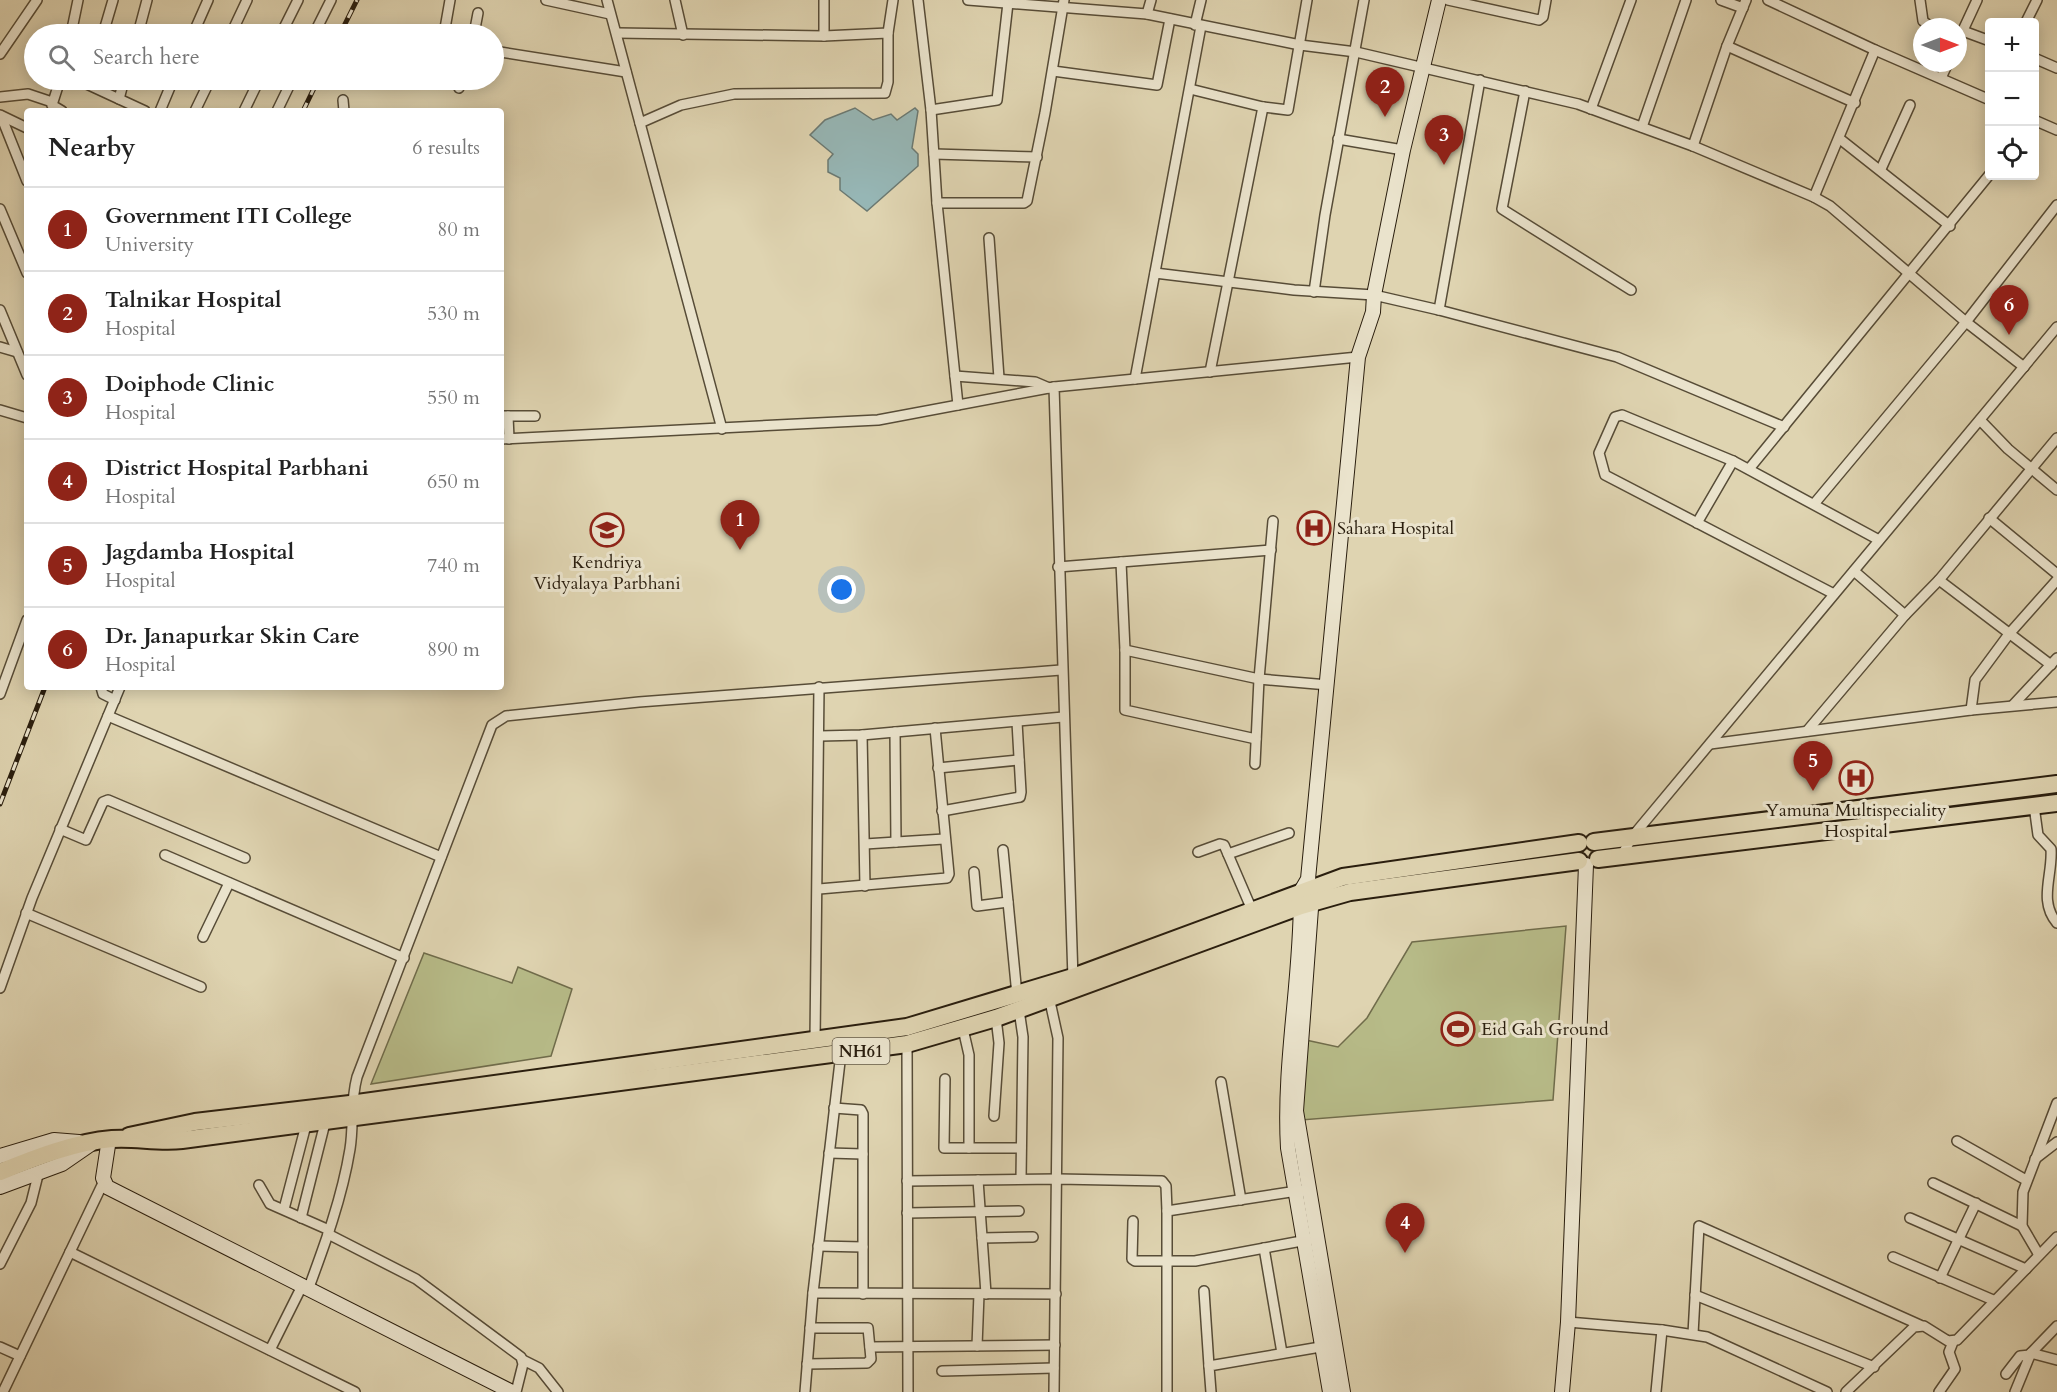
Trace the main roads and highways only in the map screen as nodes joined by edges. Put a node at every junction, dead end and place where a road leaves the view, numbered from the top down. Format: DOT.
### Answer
graph roads {
  1 [pos="2057,784"];
  2 [pos="2057,803"];
  3 [pos="1587,843"];
  4 [pos="1588,862"];
  5 [pos="1307,893"];
  6 [pos="1074,984"];
  7 [pos="1018,1003"];
  8 [pos="828,1046"];
  9 [pos="351,1112"];
  10 [pos="107,1140"];
  11 [pos="0,1172"];
  1 -- 3 [label="highway, NH61"];
  2 -- 4 [label="highway, NH61"];
  3 -- 4 [label="highway"];
  3 -- 5 [label="highway, NH61"];
  4 -- 5 [label="highway, NH61"];
  5 -- 6 [label="highway, NH61"];
  5 -- 6 [label="highway, NH61"];
  6 -- 7 [label="highway, NH61"];
  7 -- 8 [label="highway, NH61"];
  7 -- 8 [label="highway, NH61"];
  8 -- 9 [label="highway, NH61"];
  9 -- 10 [label="highway, NH61"];
  9 -- 10 [label="highway, NH61"];
  10 -- 11 [label="highway, NH61"];
}
